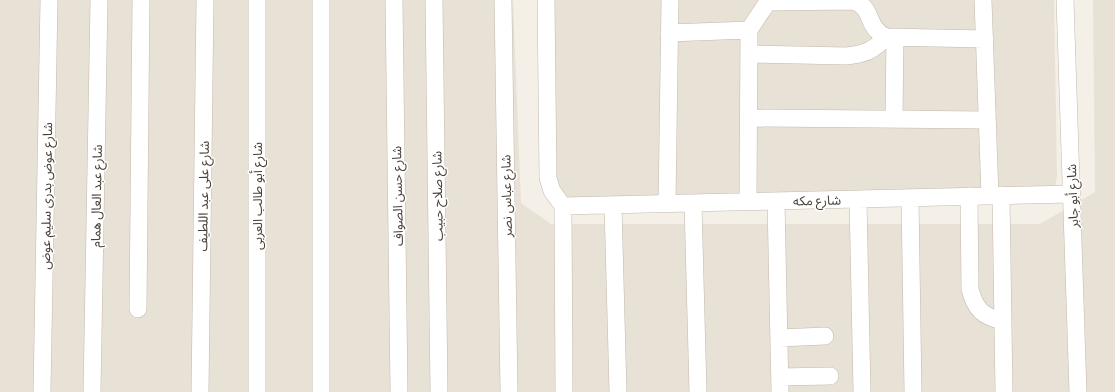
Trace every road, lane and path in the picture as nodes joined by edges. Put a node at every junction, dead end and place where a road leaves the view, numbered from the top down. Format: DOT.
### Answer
graph roads {
  1 [pos="49,0"];
  2 [pos="99,0"];
  3 [pos="141,0"];
  4 [pos="205,0"];
  5 [pos="256,0"];
  6 [pos="321,0"];
  7 [pos="394,0"];
  8 [pos="434,0"];
  9 [pos="503,0"];
  10 [pos="546,0"];
  11 [pos="670,0"];
  12 [pos="983,0"];
  13 [pos="1065,0"];
  14 [pos="769,1"];
  15 [pos="749,30"];
  16 [pos="669,33"];
  17 [pos="891,37"];
  18 [pos="985,39"];
  19 [pos="749,54"];
  20 [pos="749,118"];
  21 [pos="894,119"];
  22 [pos="987,120"];
  23 [pos="1072,194"];
  24 [pos="969,196"];
  25 [pos="995,196"];
  26 [pos="910,198"];
  27 [pos="858,199"];
  28 [pos="776,201"];
  29 [pos="748,202"];
  30 [pos="693,203"];
  31 [pos="666,204"];
  32 [pos="612,205"];
  33 [pos="563,206"];
  34 [pos="138,309"];
  35 [pos="1003,321"];
  36 [pos="825,336"];
  37 [pos="779,338"];
  38 [pos="830,376"];
  39 [pos="780,385"];
  40 [pos="42,392"];
  41 [pos="92,392"];
  42 [pos="200,392"];
  43 [pos="257,392"];
  44 [pos="321,392"];
  45 [pos="400,392"];
  46 [pos="440,392"];
  47 [pos="509,392"];
  48 [pos="564,392"];
  49 [pos="618,392"];
  50 [pos="698,392"];
  51 [pos="862,392"];
  52 [pos="913,392"];
  53 [pos="1004,392"];
  54 [pos="1078,392"];
  1 -- 40 [label="street, شارع عوض بدرى سليم عوض"];
  2 -- 41 [label="street, شارع عبد العال همام"];
  3 -- 34 [label="street"];
  4 -- 42 [label="street, شارع على عبد اللطيف"];
  5 -- 43 [label="street, شارع أبو طالب العربى"];
  6 -- 44 [label="street"];
  7 -- 45 [label="street, شارع حسن الصواف"];
  8 -- 46 [label="street, شارع صلاح حبيب"];
  9 -- 47 [label="street, شارع عباس نصر"];
  10 -- 33 [label="street"];
  11 -- 16 [label="street"];
  12 -- 18 [label="street"];
  13 -- 23 [label="street, شارع أبو جابر"];
  14 -- 15 [label="street"];
  14 -- 17 [label="street"];
  15 -- 16 [label="street"];
  15 -- 19 [label="street"];
  16 -- 31 [label="street"];
  17 -- 18 [label="street"];
  17 -- 19 [label="street"];
  17 -- 21 [label="street"];
  18 -- 22 [label="street"];
  19 -- 20 [label="street"];
  20 -- 21 [label="street"];
  20 -- 29 [label="street"];
  21 -- 22 [label="street"];
  22 -- 25 [label="street"];
  23 -- 25 [label="street, شارع مكه"];
  23 -- 54 [label="street, شارع أبو جابر"];
  24 -- 25 [label="street, شارع مكه"];
  24 -- 26 [label="street, شارع مكه"];
  24 -- 35 [label="street"];
  25 -- 35 [label="street"];
  26 -- 27 [label="street, شارع مكه"];
  26 -- 52 [label="street"];
  27 -- 28 [label="street, شارع مكه"];
  27 -- 51 [label="street"];
  28 -- 29 [label="street, شارع مكه"];
  28 -- 37 [label="street"];
  29 -- 30 [label="street, شارع مكه"];
  30 -- 31 [label="street, شارع مكه"];
  30 -- 50 [label="street"];
  31 -- 32 [label="street, شارع مكه"];
  32 -- 33 [label="street, شارع مكه"];
  32 -- 49 [label="street"];
  33 -- 48 [label="street"];
  35 -- 53 [label="street"];
  36 -- 37 [label="street"];
  37 -- 39 [label="street"];
  38 -- 39 [label="street"];
}
